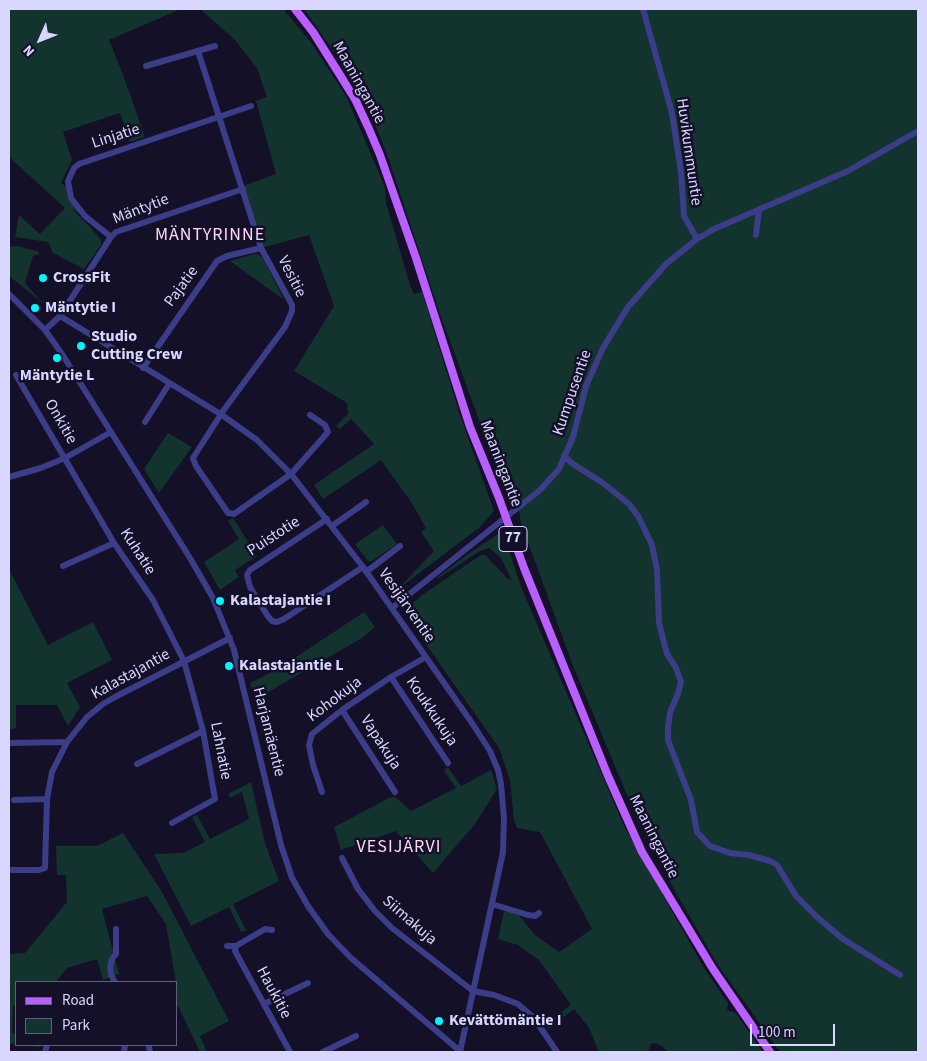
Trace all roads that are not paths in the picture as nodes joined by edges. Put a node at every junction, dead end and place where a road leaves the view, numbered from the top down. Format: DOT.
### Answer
graph roads {
  1 [pos="295,9"];
  2 [pos="643,9"];
  3 [pos="215,46"];
  4 [pos="198,51"];
  5 [pos="146,66"];
  6 [pos="252,106"];
  7 [pos="219,118"];
  8 [pos="918,131"];
  9 [pos="243,189"];
  10 [pos="759,210"];
  11 [pos="756,235"];
  12 [pos="111,237"];
  13 [pos="697,239"];
  14 [pos="261,248"];
  15 [pos="9,294"];
  16 [pos="60,316"];
  17 [pos="45,330"];
  18 [pos="143,368"];
  19 [pos="16,375"];
  20 [pos="169,384"];
  21 [pos="222,415"];
  22 [pos="310,416"];
  23 [pos="145,422"];
  24 [pos="111,432"];
  25 [pos="564,456"];
  26 [pos="65,458"];
  27 [pos="291,474"];
  28 [pos="9,477"];
  29 [pos="366,502"];
  30 [pos="327,519"];
  31 [pos="506,519"];
  32 [pos="332,526"];
  33 [pos="114,543"];
  34 [pos="400,546"];
  35 [pos="63,566"];
  36 [pos="364,569"];
  37 [pos="392,608"];
  38 [pos="230,638"];
  39 [pos="426,657"];
  40 [pos="184,661"];
  41 [pos="391,677"];
  42 [pos="342,710"];
  43 [pos="203,731"];
  44 [pos="66,742"];
  45 [pos="9,743"];
  46 [pos="448,763"];
  47 [pos="137,764"];
  48 [pos="322,792"];
  49 [pos="395,792"];
  50 [pos="48,799"];
  51 [pos="14,800"];
  52 [pos="172,823"];
  53 [pos="342,858"];
  54 [pos="11,870"];
  55 [pos="492,904"];
  56 [pos="539,913"];
  57 [pos="116,929"];
  58 [pos="272,930"];
  59 [pos="227,946"];
  60 [pos="236,946"];
  61 [pos="900,975"];
  62 [pos="114,981"];
  63 [pos="308,983"];
  64 [pos="473,991"];
  65 [pos="264,1004"];
  66 [pos="356,1036"];
  67 [pos="290,1052"];
  68 [pos="323,1052"];
  69 [pos="460,1052"];
  70 [pos="557,1052"];
  71 [pos="770,1052"];
  1 -- 31 [label="main road, Maaningantie / 77"];
  2 -- 13 [label="street, Huvikummuntie"];
  3 -- 4 [label="street"];
  4 -- 5 [label="street"];
  4 -- 7 [label="street, Vesitie"];
  6 -- 7 [label="street, Linjatie"];
  7 -- 9 [label="street, Vesitie"];
  7 -- 12 [label="street, Linjatie"];
  8 -- 10 [label="street, Kumpusentie"];
  9 -- 12 [label="street, Mäntytie"];
  9 -- 14 [label="street, Vesitie"];
  10 -- 11 [label="street"];
  10 -- 13 [label="street, Kumpusentie"];
  12 -- 16 [label="street, Mäntytie"];
  13 -- 25 [label="street, Kumpusentie"];
  14 -- 18 [label="street, Pajatie"];
  14 -- 21 [label="street, Vesitie"];
  15 -- 17 [label="street, Harjamäentie"];
  16 -- 17 [label="street"];
  16 -- 18 [label="street, Vesijärventie"];
  17 -- 24 [label="street, Harjamäentie"];
  18 -- 20 [label="street, Vesijärventie"];
  19 -- 26 [label="street, Onkitie"];
  20 -- 21 [label="street, Vesijärventie"];
  20 -- 23 [label="street"];
  21 -- 27 [label="street, Vesijärventie"];
  21 -- 27 [label="street"];
  22 -- 27 [label="street"];
  24 -- 26 [label="street"];
  24 -- 38 [label="street, Harjamäentie"];
  25 -- 31 [label="street, Kumpusentie"];
  25 -- 61 [label="street"];
  26 -- 28 [label="street"];
  26 -- 33 [label="street, Kuhatie"];
  27 -- 30 [label="street, Vesijärventie"];
  29 -- 32 [label="street"];
  30 -- 32 [label="street, Vesijärventie"];
  30 -- 36 [label="street, Puistotie"];
  31 -- 37 [label="street, Kumpusentie"];
  31 -- 71 [label="main road, Maaningantie / 77"];
  32 -- 36 [label="street, Vesijärventie"];
  33 -- 35 [label="street"];
  33 -- 40 [label="street, Kuhatie"];
  34 -- 36 [label="street"];
  36 -- 37 [label="street, Vesijärventie"];
  37 -- 39 [label="street, Vesijärventie"];
  38 -- 40 [label="street, Kalastajantie"];
  38 -- 69 [label="street, Harjamäentie"];
  39 -- 41 [label="street, Kohokuja"];
  39 -- 55 [label="street, Vesijärventie"];
  40 -- 43 [label="street, Lahnatie"];
  40 -- 44 [label="street, Kalastajantie"];
  41 -- 42 [label="street, Kohokuja"];
  41 -- 46 [label="street, Koukkukuja"];
  42 -- 48 [label="street, Kohokuja"];
  42 -- 49 [label="street, Vapakuja"];
  43 -- 47 [label="street"];
  43 -- 52 [label="street, Lahnatie"];
  44 -- 45 [label="street"];
  44 -- 50 [label="street, Kalastajantie"];
  50 -- 51 [label="street"];
  50 -- 54 [label="street, Kalastajantie"];
  53 -- 64 [label="street, Siimakuja"];
  55 -- 56 [label="street"];
  55 -- 64 [label="street, Vesijärventie"];
  57 -- 62 [label="street"];
  58 -- 60 [label="street"];
  59 -- 60 [label="street"];
  60 -- 65 [label="street, Haukitie"];
  63 -- 65 [label="street"];
  64 -- 69 [label="street, Vesijärventie"];
  64 -- 70 [label="street"];
  65 -- 67 [label="street, Haukitie"];
  66 -- 68 [label="street"];
}
